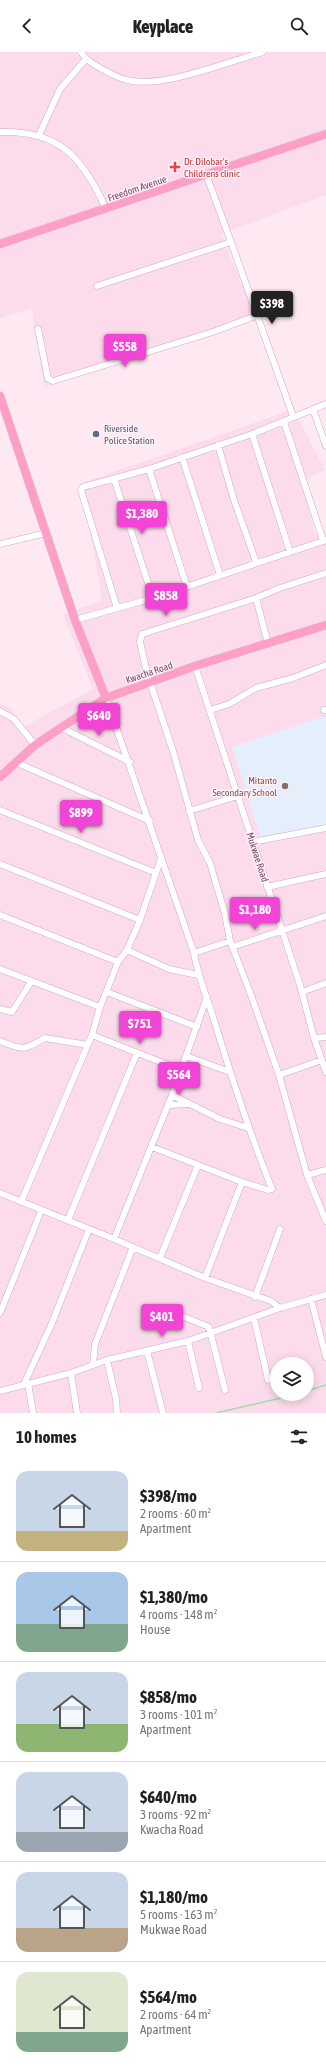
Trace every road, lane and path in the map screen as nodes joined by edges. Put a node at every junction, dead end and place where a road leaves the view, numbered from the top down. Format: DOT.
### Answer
graph roads {
  1 [pos="81,52"];
  2 [pos="263,52"];
  3 [pos="86,59"];
  4 [pos="0,132"];
  5 [pos="326,134"];
  6 [pos="39,135"];
  7 [pos="206,174"];
  8 [pos="106,209"];
  9 [pos="231,242"];
  10 [pos="0,244"];
  11 [pos="97,286"];
  12 [pos="258,315"];
  13 [pos="38,329"];
  14 [pos="0,396"];
  15 [pos="326,404"];
  16 [pos="313,409"];
  17 [pos="293,416"];
  18 [pos="284,422"];
  19 [pos="252,434"];
  20 [pos="218,445"];
  21 [pos="326,446"];
  22 [pos="182,457"];
  23 [pos="149,469"];
  24 [pos="114,479"];
  25 [pos="46,532"];
  26 [pos="324,540"];
  27 [pos="0,544"];
  28 [pos="290,552"];
  29 [pos="256,562"];
  30 [pos="326,573"];
  31 [pos="220,575"];
  32 [pos="187,587"];
  33 [pos="153,598"];
  34 [pos="256,598"];
  35 [pos="116,608"];
  36 [pos="75,620"];
  37 [pos="326,625"];
  38 [pos="268,644"];
  39 [pos="326,665"];
  40 [pos="195,666"];
  41 [pos="150,682"];
  42 [pos="106,698"];
  43 [pos="210,710"];
  44 [pos="0,711"];
  45 [pos="60,727"];
  46 [pos="35,745"];
  47 [pos="15,762"];
  48 [pos="130,762"];
  49 [pos="0,777"];
  50 [pos="238,796"];
  51 [pos="0,810"];
  52 [pos="190,811"];
  53 [pos="150,822"];
  54 [pos="326,828"];
  55 [pos="253,842"];
  56 [pos="161,858"];
  57 [pos="0,864"];
  58 [pos="156,874"];
  59 [pos="326,874"];
  60 [pos="267,887"];
  61 [pos="0,915"];
  62 [pos="326,916"];
  63 [pos="140,920"];
  64 [pos="282,931"];
  65 [pos="231,944"];
  66 [pos="126,950"];
  67 [pos="194,953"];
  68 [pos="118,962"];
  69 [pos="0,969"];
  70 [pos="198,975"];
  71 [pos="30,982"];
  72 [pos="326,983"];
  73 [pos="107,992"];
  74 [pos="302,992"];
  75 [pos="207,997"];
  76 [pos="100,1007"];
  77 [pos="0,1009"];
  78 [pos="197,1027"];
  79 [pos="92,1035"];
  80 [pos="326,1037"];
  81 [pos="314,1038"];
  82 [pos="0,1041"];
  83 [pos="88,1045"];
  84 [pos="137,1053"];
  85 [pos="186,1056"];
  86 [pos="322,1060"];
  87 [pos="181,1070"];
  88 [pos="230,1072"];
  89 [pos="326,1072"];
  90 [pos="278,1075"];
  91 [pos="172,1095"];
  92 [pos="190,1104"];
  93 [pos="168,1105"];
  94 [pos="248,1128"];
  95 [pos="152,1147"];
  96 [pos="198,1165"];
  97 [pos="326,1170"];
  98 [pos="307,1175"];
  99 [pos="242,1182"];
  100 [pos="0,1193"];
  101 [pos="21,1202"];
  102 [pos="41,1211"];
  103 [pos="68,1220"];
  104 [pos="326,1221"];
  105 [pos="89,1229"];
  106 [pos="280,1229"];
  107 [pos="114,1239"];
  108 [pos="133,1247"];
  109 [pos="160,1258"];
  110 [pos="205,1278"];
  111 [pos="326,1295"];
  112 [pos="255,1297"];
  113 [pos="311,1299"];
  114 [pos="162,1308"];
  115 [pos="280,1308"];
  116 [pos="0,1313"];
  117 [pos="254,1318"];
  118 [pos="211,1332"];
  119 [pos="188,1341"];
  120 [pos="147,1351"];
  121 [pos="326,1356"];
  122 [pos="107,1360"];
  123 [pos="93,1364"];
  124 [pos="71,1373"];
  125 [pos="268,1380"];
  126 [pos="26,1383"];
  127 [pos="199,1388"];
  128 [pos="225,1390"];
  129 [pos="0,1391"];
  130 [pos="32,1413"];
  131 [pos="77,1413"];
  132 [pos="117,1413"];
  133 [pos="163,1413"];
  1 -- 3 [label="street"];
  2 -- 3 [label="street"];
  3 -- 6 [label="street"];
  4 -- 6 [label="street"];
  5 -- 7 [label="main road, Freedom Avenue"];
  6 -- 8 [label="street"];
  7 -- 8 [label="main road, Freedom Avenue"];
  7 -- 9 [label="street"];
  8 -- 10 [label="main road, Freedom Avenue"];
  9 -- 11 [label="street"];
  9 -- 12 [label="street"];
  12 -- 13 [label="street"];
  12 -- 17 [label="street"];
  14 -- 25 [label="main road"];
  15 -- 16 [label="street"];
  16 -- 17 [label="street"];
  16 -- 21 [label="street"];
  17 -- 18 [label="street"];
  18 -- 19 [label="street"];
  18 -- 26 [label="street"];
  19 -- 20 [label="street"];
  19 -- 28 [label="street"];
  20 -- 22 [label="street"];
  20 -- 29 [label="street"];
  22 -- 23 [label="street"];
  22 -- 31 [label="street"];
  23 -- 24 [label="street"];
  23 -- 32 [label="street"];
  24 -- 33 [label="street"];
  24 -- 35 [label="street"];
  25 -- 27 [label="street"];
  25 -- 36 [label="main road"];
  26 -- 28 [label="street"];
  28 -- 29 [label="street"];
  29 -- 31 [label="street"];
  30 -- 34 [label="street"];
  31 -- 32 [label="street"];
  32 -- 33 [label="street"];
  33 -- 35 [label="street"];
  34 -- 38 [label="street"];
  34 -- 41 [label="street"];
  35 -- 36 [label="street"];
  36 -- 42 [label="main road"];
  37 -- 38 [label="main road, Kwacha Road"];
  38 -- 40 [label="main road, Kwacha Road"];
  39 -- 43 [label="street"];
  40 -- 41 [label="main road, Kwacha Road"];
  40 -- 43 [label="street, Mukwae Road"];
  41 -- 42 [label="main road, Kwacha Road"];
  41 -- 52 [label="street"];
  42 -- 45 [label="main road, Kwacha Road"];
  42 -- 48 [label="street"];
  43 -- 50 [label="street, Mukwae Road"];
  44 -- 46 [label="street"];
  45 -- 46 [label="main road, Kwacha Road"];
  45 -- 48 [label="street"];
  46 -- 47 [label="main road, Kwacha Road"];
  47 -- 49 [label="main road, Kwacha Road"];
  47 -- 53 [label="street"];
  48 -- 53 [label="street"];
  50 -- 52 [label="street"];
  50 -- 55 [label="street, Mukwae Road"];
  51 -- 58 [label="street"];
  52 -- 65 [label="street"];
  53 -- 56 [label="street"];
  54 -- 55 [label="street"];
  55 -- 60 [label="street, Mukwae Road"];
  56 -- 58 [label="street"];
  56 -- 67 [label="street"];
  57 -- 63 [label="street"];
  58 -- 63 [label="street"];
  59 -- 60 [label="street"];
  60 -- 64 [label="street, Mukwae Road"];
  61 -- 68 [label="street"];
  62 -- 64 [label="street"];
  63 -- 66 [label="street"];
  64 -- 65 [label="street"];
  64 -- 74 [label="street, Mukwae Road"];
  65 -- 67 [label="street"];
  65 -- 90 [label="street"];
  66 -- 68 [label="street"];
  66 -- 70 [label="street"];
  67 -- 70 [label="street"];
  68 -- 73 [label="street"];
  69 -- 71 [label="street"];
  70 -- 75 [label="street"];
  71 -- 76 [label="street"];
  71 -- 77 [label="street"];
  72 -- 74 [label="street"];
  73 -- 76 [label="street"];
  73 -- 78 [label="street"];
  74 -- 81 [label="street, Mukwae Road"];
  75 -- 78 [label="street"];
  75 -- 88 [label="street"];
  76 -- 79 [label="street"];
  78 -- 85 [label="street"];
  79 -- 83 [label="street"];
  79 -- 84 [label="street"];
  80 -- 81 [label="street"];
  81 -- 86 [label="street, Mukwae Road"];
  82 -- 83 [label="street"];
  83 -- 101 [label="street"];
  84 -- 87 [label="street"];
  84 -- 103 [label="street"];
  85 -- 87 [label="street"];
  85 -- 88 [label="street"];
  86 -- 89 [label="street, Mukwae Road"];
  86 -- 90 [label="street"];
  87 -- 91 [label="street"];
  88 -- 94 [label="street"];
  90 -- 98 [label="street"];
  91 -- 92 [label="street"];
  91 -- 93 [label="street"];
  92 -- 93 [label="street"];
  92 -- 94 [label="street"];
  93 -- 95 [label="street"];
  94 -- 99 [label="street"];
  95 -- 96 [label="street"];
  95 -- 107 [label="street"];
  96 -- 99 [label="street"];
  96 -- 109 [label="street"];
  97 -- 98 [label="street"];
  98 -- 104 [label="street"];
  99 -- 110 [label="street"];
  100 -- 101 [label="street"];
  101 -- 102 [label="street"];
  102 -- 103 [label="street"];
  102 -- 116 [label="street"];
  103 -- 105 [label="street"];
  105 -- 107 [label="street"];
  105 -- 126 [label="street"];
  106 -- 112 [label="street"];
  107 -- 108 [label="street"];
  108 -- 109 [label="street"];
  108 -- 123 [label="street"];
  109 -- 110 [label="street"];
  110 -- 112 [label="street"];
  111 -- 113 [label="street"];
  112 -- 115 [label="street"];
  113 -- 115 [label="street"];
  113 -- 121 [label="street"];
  114 -- 118 [label="street"];
  115 -- 117 [label="street"];
  117 -- 118 [label="street"];
  117 -- 125 [label="street"];
  118 -- 119 [label="street"];
  118 -- 128 [label="street"];
  119 -- 120 [label="street"];
  119 -- 127 [label="street"];
  120 -- 122 [label="street"];
  120 -- 133 [label="street"];
  122 -- 123 [label="street"];
  122 -- 132 [label="street"];
  123 -- 124 [label="street"];
  124 -- 126 [label="street"];
  124 -- 131 [label="street"];
  126 -- 129 [label="street"];
  126 -- 130 [label="street"];
}
